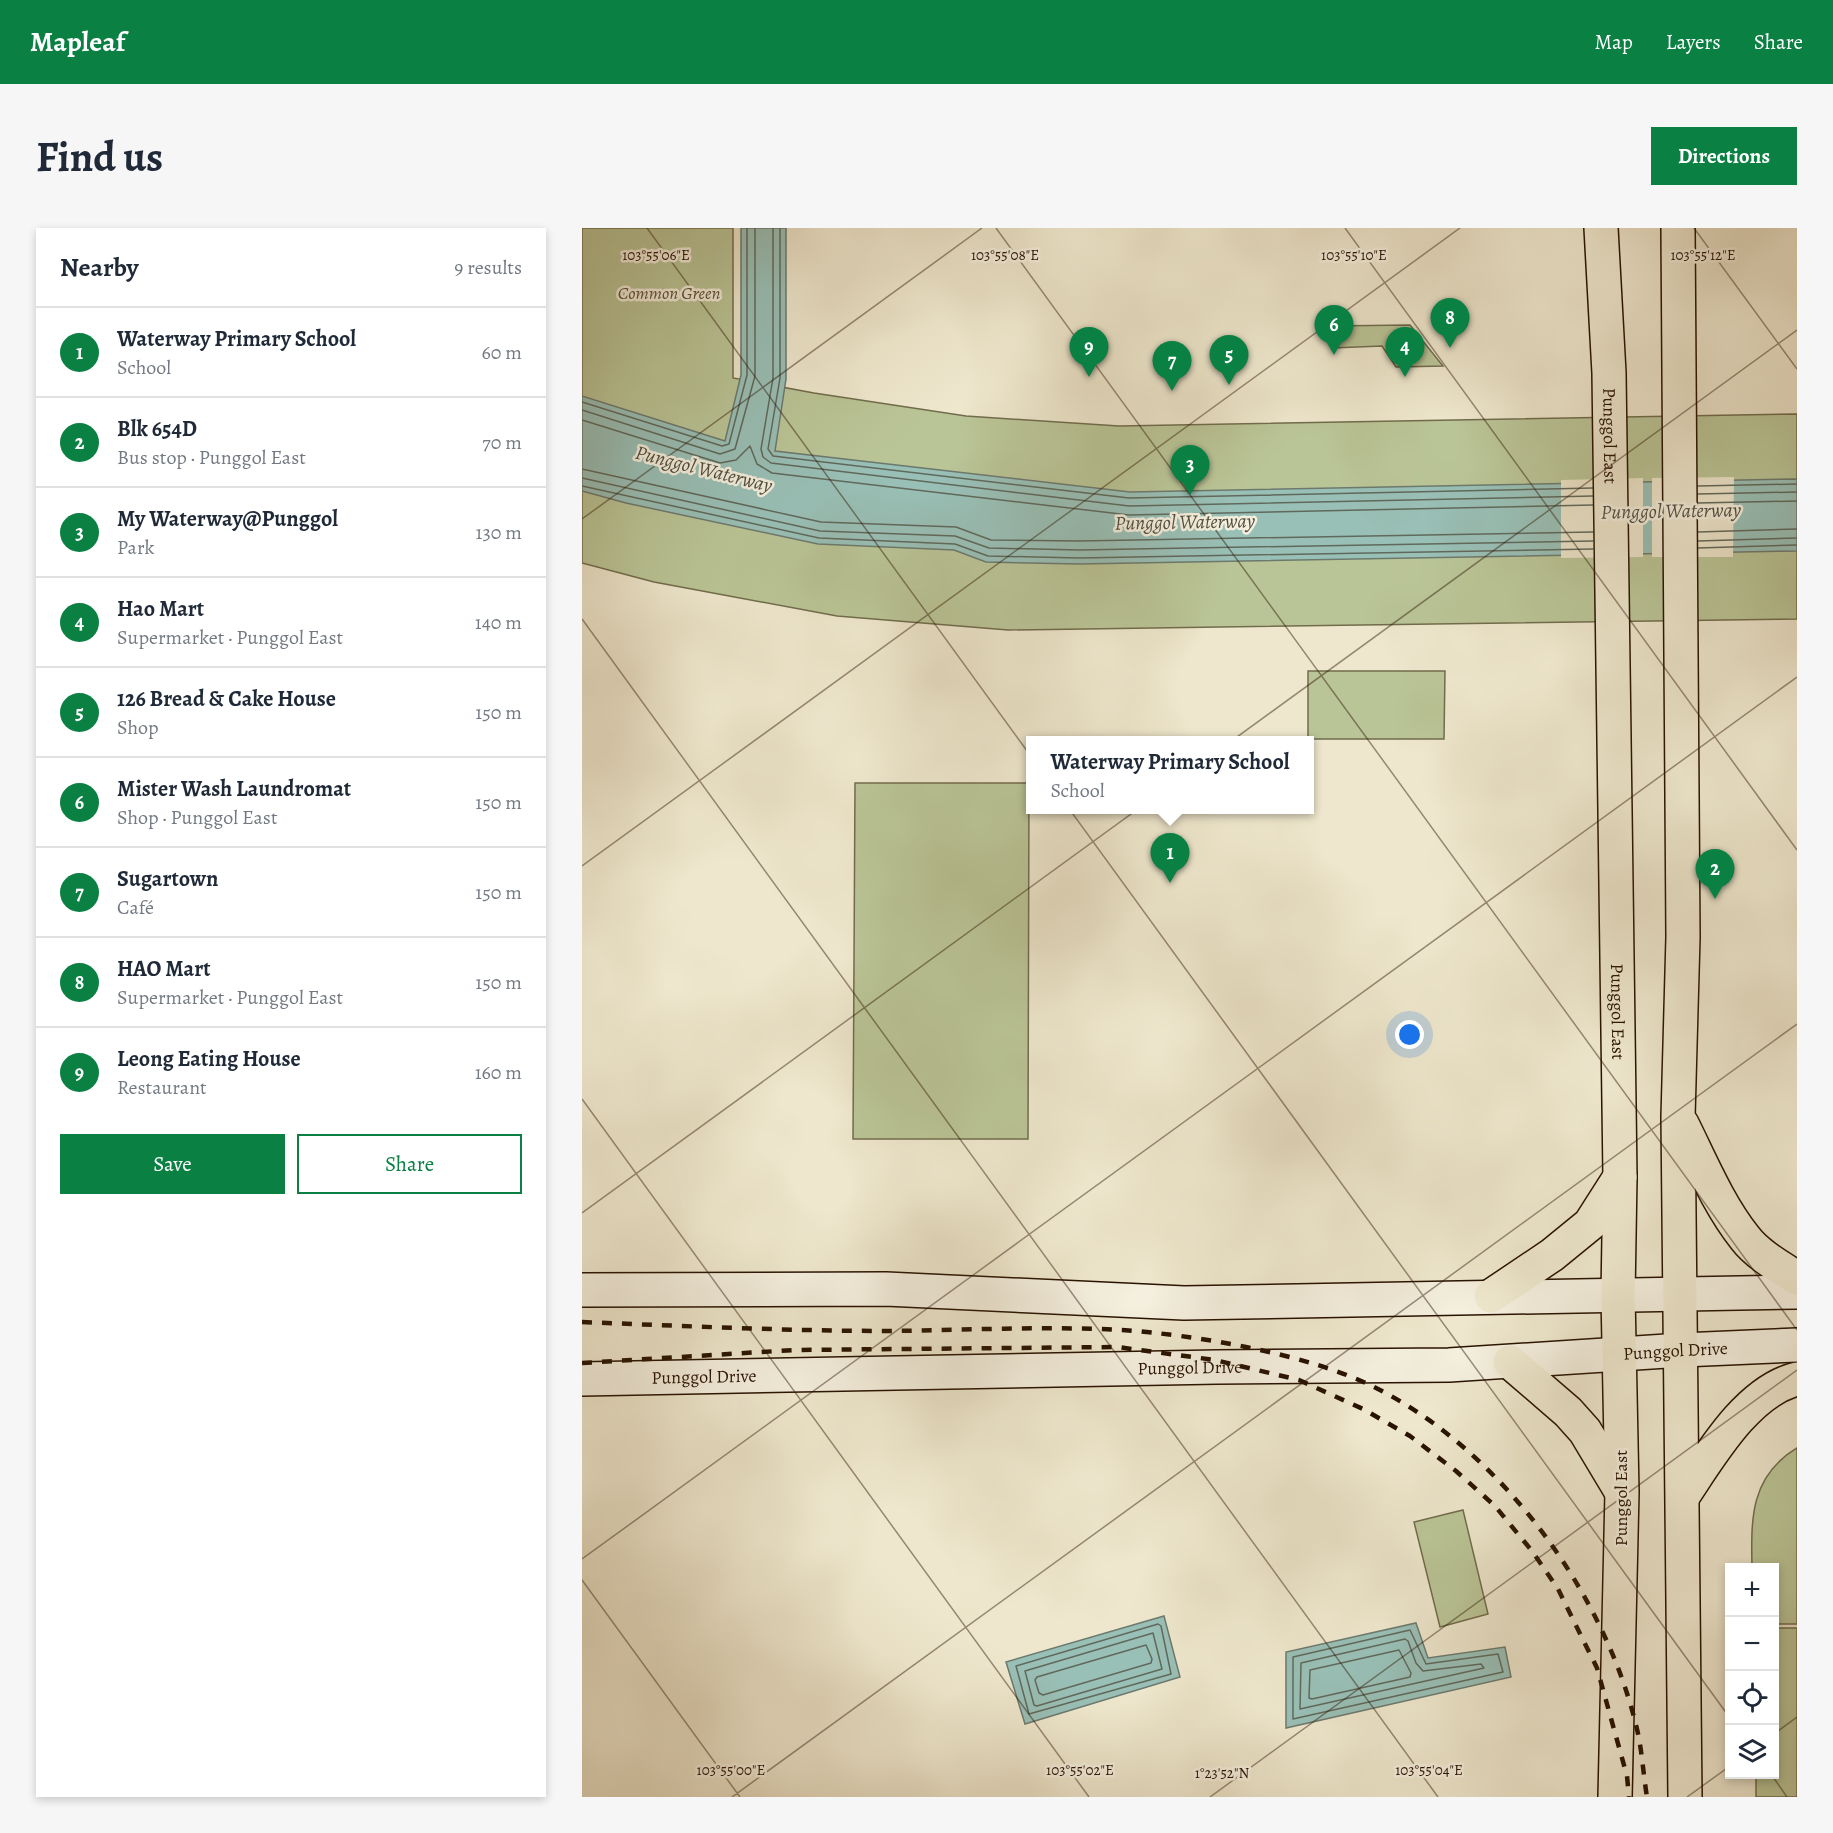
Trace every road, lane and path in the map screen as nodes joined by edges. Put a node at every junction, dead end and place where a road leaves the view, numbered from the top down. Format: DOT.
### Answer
graph roads {
  1 [pos="1601,228"];
  2 [pos="1678,228"];
  3 [pos="1678,1117"];
  4 [pos="1620,1177"];
  5 [pos="1797,1278"];
  6 [pos="582,1290"];
  7 [pos="1797,1292"];
  8 [pos="1680,1293"];
  9 [pos="1618,1295"];
  10 [pos="1491,1296"];
  11 [pos="1797,1345"];
  12 [pos="1682,1350"];
  13 [pos="1621,1354"];
  14 [pos="1510,1362"];
  15 [pos="582,1379"];
  16 [pos="1797,1379"];
  17 [pos="1622,1492"];
  18 [pos="1683,1496"];
  19 [pos="1615,1797"];
  20 [pos="1684,1797"];
  1 -- 4 [label="main road, Punggol East"];
  2 -- 3 [label="main road"];
  3 -- 5 [label="main road"];
  3 -- 8 [label="main road"];
  4 -- 9 [label="main road, Punggol East"];
  4 -- 10 [label="main road"];
  6 -- 10 [label="street"];
  7 -- 8 [label="street"];
  8 -- 9 [label="street"];
  8 -- 12 [label="main road"];
  9 -- 10 [label="street"];
  9 -- 13 [label="main road, Punggol East"];
  11 -- 12 [label="street, Punggol Drive"];
  12 -- 13 [label="street, Punggol Drive"];
  12 -- 18 [label="main road"];
  13 -- 14 [label="street, Punggol Drive"];
  13 -- 17 [label="main road, Punggol East"];
  14 -- 15 [label="street, Punggol Drive"];
  14 -- 17 [label="main road"];
  16 -- 18 [label="main road"];
  17 -- 19 [label="main road, Punggol East"];
  18 -- 20 [label="main road"];
}
